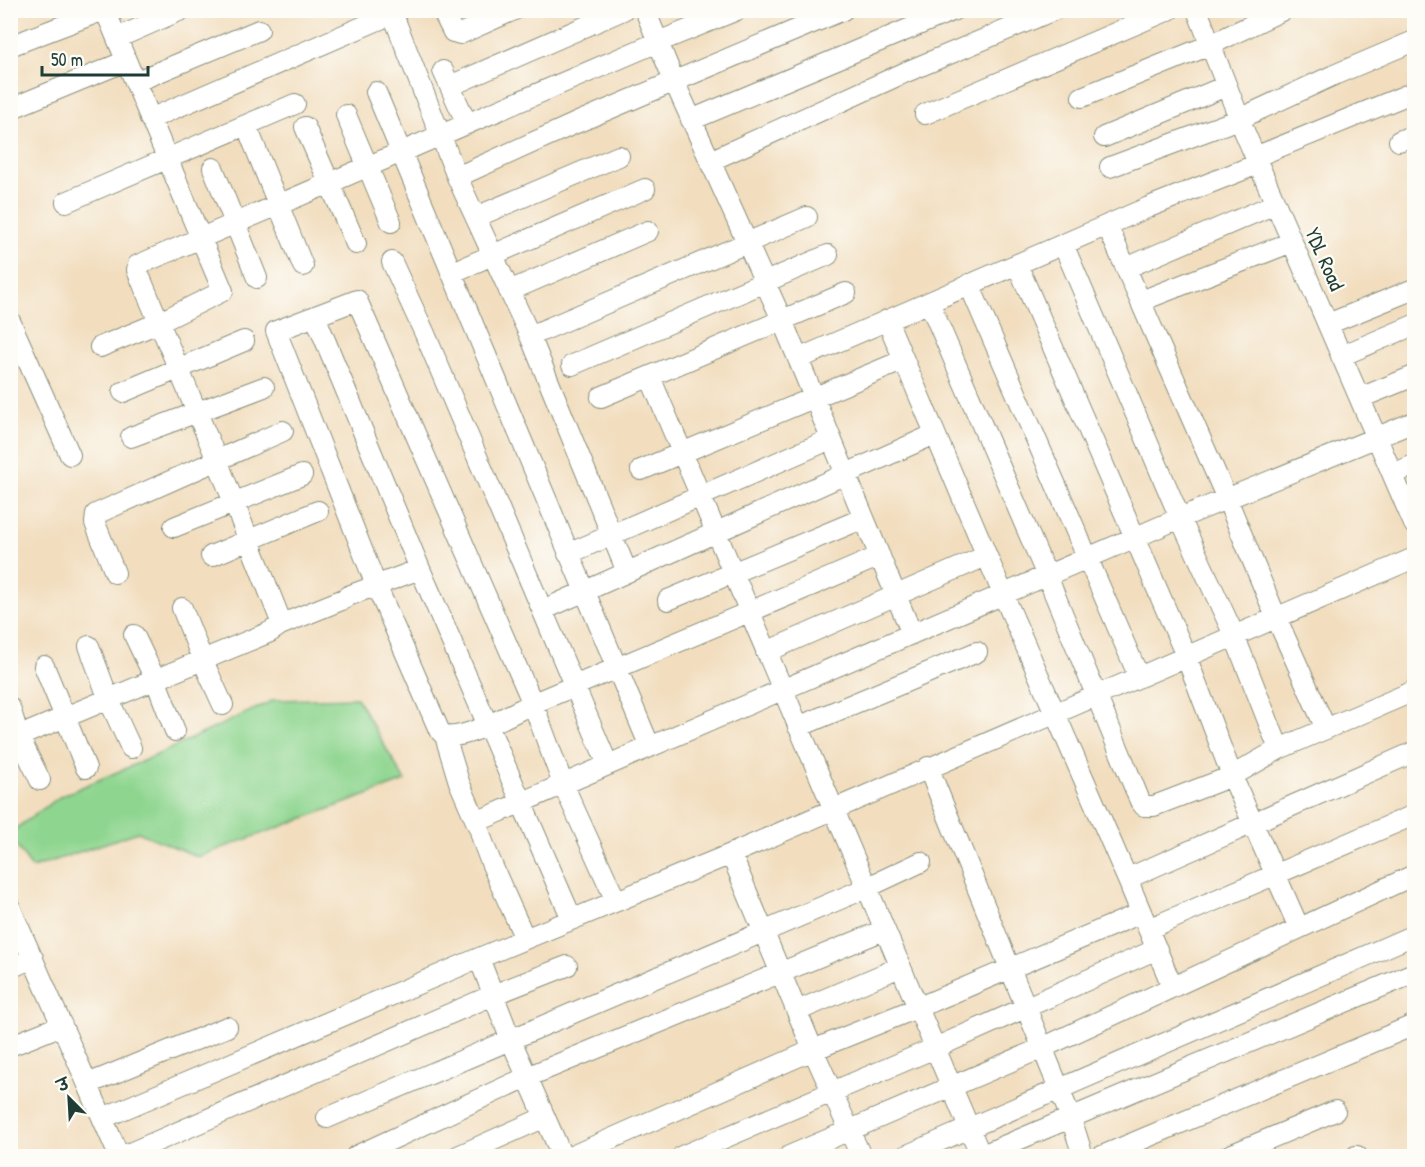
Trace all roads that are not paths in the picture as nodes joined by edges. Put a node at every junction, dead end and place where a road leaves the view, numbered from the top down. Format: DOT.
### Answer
graph roads {
  1 [pos="104,10"];
  2 [pos="182,10"];
  3 [pos="442,10"];
  4 [pos="514,10"];
  5 [pos="623,10"];
  6 [pos="737,10"];
  7 [pos="843,10"];
  8 [pos="954,10"];
  9 [pos="1054,10"];
  10 [pos="1169,10"];
  11 [pos="1197,10"];
  12 [pos="1283,10"];
  13 [pos="645,11"];
  14 [pos="392,12"];
  15 [pos="488,16"];
  16 [pos="259,30"];
  17 [pos="117,38"];
  18 [pos="1414,41"];
  19 [pos="658,42"];
  20 [pos="10,45"];
  21 [pos="1210,45"];
  22 [pos="126,61"];
  23 [pos="674,81"];
  24 [pos="135,82"];
  25 [pos="1226,86"];
  26 [pos="376,92"];
  27 [pos="1414,92"];
  28 [pos="1082,97"];
  29 [pos="295,104"];
  30 [pos="10,109"];
  31 [pos="925,114"];
  32 [pos="346,115"];
  33 [pos="1239,118"];
  34 [pos="150,119"];
  35 [pos="691,120"];
  36 [pos="468,124"];
  37 [pos="306,127"];
  38 [pos="440,135"];
  39 [pos="251,137"];
  40 [pos="1104,137"];
  41 [pos="400,152"];
  42 [pos="620,156"];
  43 [pos="167,158"];
  44 [pos="1257,160"];
  45 [pos="711,161"];
  46 [pos="368,166"];
  47 [pos="1110,167"];
  48 [pos="213,168"];
  49 [pos="458,177"];
  50 [pos="329,182"];
  51 [pos="645,189"];
  52 [pos="66,202"];
  53 [pos="278,204"];
  54 [pos="1275,204"];
  55 [pos="476,217"];
  56 [pos="807,218"];
  57 [pos="391,222"];
  58 [pos="235,223"];
  59 [pos="1107,225"];
  60 [pos="648,231"];
  61 [pos="200,237"];
  62 [pos="1292,242"];
  63 [pos="748,243"];
  64 [pos="356,244"];
  65 [pos="1063,244"];
  66 [pos="493,255"];
  67 [pos="828,255"];
  68 [pos="392,262"];
  69 [pos="1017,264"];
  70 [pos="303,266"];
  71 [pos="1126,268"];
  72 [pos="451,273"];
  73 [pos="257,278"];
  74 [pos="766,282"];
  75 [pos="969,284"];
  76 [pos="1414,289"];
  77 [pos="509,291"];
  78 [pos="846,293"];
  79 [pos="1141,301"];
  80 [pos="928,302"];
  81 [pos="315,316"];
  82 [pos="887,320"];
  83 [pos="10,321"];
  84 [pos="782,321"];
  85 [pos="158,323"];
  86 [pos="1328,324"];
  87 [pos="1414,325"];
  88 [pos="530,336"];
  89 [pos="244,341"];
  90 [pos="100,347"];
  91 [pos="1341,356"];
  92 [pos="18,359"];
  93 [pos="798,359"];
  94 [pos="904,360"];
  95 [pos="572,365"];
  96 [pos="177,370"];
  97 [pos="1414,376"];
  98 [pos="650,377"];
  99 [pos="264,387"];
  100 [pos="123,392"];
  101 [pos="601,397"];
  102 [pos="814,398"];
  103 [pos="1360,398"];
  104 [pos="196,413"];
  105 [pos="1414,422"];
  106 [pos="283,431"];
  107 [pos="935,434"];
  108 [pos="131,437"];
  109 [pos="1377,438"];
  110 [pos="831,439"];
  111 [pos="682,454"];
  112 [pos="70,455"];
  113 [pos="217,460"];
  114 [pos="1414,465"];
  115 [pos="640,470"];
  116 [pos="1393,474"];
  117 [pos="302,475"];
  118 [pos="846,475"];
  119 [pos="700,497"];
  120 [pos="1227,499"];
  121 [pos="234,503"];
  122 [pos="318,512"];
  123 [pos="864,518"];
  124 [pos="1180,518"];
  125 [pos="1414,520"];
  126 [pos="174,527"];
  127 [pos="716,533"];
  128 [pos="612,535"];
  129 [pos="1134,538"];
  130 [pos="249,542"];
  131 [pos="568,554"];
  132 [pos="211,556"];
  133 [pos="880,556"];
  134 [pos="986,556"];
  135 [pos="1087,558"];
  136 [pos="1414,558"];
  137 [pos="420,568"];
  138 [pos="627,572"];
  139 [pos="115,573"];
  140 [pos="733,573"];
  141 [pos="1047,576"];
  142 [pos="376,585"];
  143 [pos="584,591"];
  144 [pos="1003,594"];
  145 [pos="896,596"];
  146 [pos="668,600"];
  147 [pos="182,608"];
  148 [pos="543,610"];
  149 [pos="749,613"];
  150 [pos="1276,617"];
  151 [pos="280,625"];
  152 [pos="912,634"];
  153 [pos="134,635"];
  154 [pos="1234,635"];
  155 [pos="89,646"];
  156 [pos="766,651"];
  157 [pos="976,652"];
  158 [pos="1186,656"];
  159 [pos="202,661"];
  160 [pos="44,666"];
  161 [pos="617,669"];
  162 [pos="1138,676"];
  163 [pos="156,681"];
  164 [pos="575,687"];
  165 [pos="782,690"];
  166 [pos="1414,691"];
  167 [pos="1096,695"];
  168 [pos="109,700"];
  169 [pos="533,704"];
  170 [pos="223,705"];
  171 [pos="10,708"];
  172 [pos="1054,713"];
  173 [pos="67,717"];
  174 [pos="488,724"];
  175 [pos="798,727"];
  176 [pos="1326,729"];
  177 [pos="175,731"];
  178 [pos="445,736"];
  179 [pos="15,738"];
  180 [pos="650,747"];
  181 [pos="131,748"];
  182 [pos="1280,749"];
  183 [pos="1414,752"];
  184 [pos="608,765"];
  185 [pos="928,767"];
  186 [pos="86,768"];
  187 [pos="1232,776"];
  188 [pos="40,780"];
  189 [pos="563,784"];
  190 [pos="522,802"];
  191 [pos="834,810"];
  192 [pos="1414,815"];
  193 [pos="1254,824"];
  194 [pos="478,826"];
  195 [pos="731,854"];
  196 [pos="921,862"];
  197 [pos="1276,874"];
  198 [pos="1414,875"];
  199 [pos="1130,885"];
  200 [pos="866,888"];
  201 [pos="616,901"];
  202 [pos="11,911"];
  203 [pos="572,919"];
  204 [pos="1145,921"];
  205 [pos="1299,928"];
  206 [pos="763,930"];
  207 [pos="884,930"];
  208 [pos="1414,935"];
  209 [pos="525,939"];
  210 [pos="1157,949"];
  211 [pos="33,958"];
  212 [pos="479,958"];
  213 [pos="567,966"];
  214 [pos="900,967"];
  215 [pos="10,968"];
  216 [pos="1009,969"];
  217 [pos="781,972"];
  218 [pos="1414,973"];
  219 [pos="1172,986"];
  220 [pos="493,995"];
  221 [pos="917,1008"];
  222 [pos="1025,1009"];
  223 [pos="797,1011"];
  224 [pos="62,1025"];
  225 [pos="1414,1025"];
  226 [pos="227,1027"];
  227 [pos="510,1038"];
  228 [pos="10,1046"];
  229 [pos="935,1048"];
  230 [pos="1042,1048"];
  231 [pos="813,1050"];
  232 [pos="527,1077"];
  233 [pos="88,1084"];
  234 [pos="952,1087"];
  235 [pos="1059,1089"];
  236 [pos="831,1091"];
  237 [pos="1335,1111"];
  238 [pos="545,1117"];
  239 [pos="103,1118"];
  240 [pos="327,1118"];
  241 [pos="1071,1118"];
  242 [pos="970,1129"];
  243 [pos="850,1131"];
  244 [pos="121,1156"];
  245 [pos="356,1156"];
  246 [pos="458,1156"];
  247 [pos="562,1156"];
  248 [pos="572,1156"];
  249 [pos="682,1156"];
  250 [pos="789,1156"];
  251 [pos="861,1156"];
  252 [pos="905,1156"];
  253 [pos="981,1156"];
  254 [pos="1083,1156"];
  255 [pos="1102,1156"];
  256 [pos="1228,1156"];
  1 -- 17 [label="street"];
  1 -- 20 [label="street"];
  2 -- 17 [label="street"];
  3 -- 15 [label="street"];
  4 -- 15 [label="street"];
  5 -- 36 [label="street"];
  6 -- 19 [label="street"];
  7 -- 23 [label="street"];
  8 -- 35 [label="street"];
  9 -- 45 [label="street"];
  10 -- 31 [label="street"];
  11 -- 21 [label="street, YDL Road"];
  12 -- 21 [label="street"];
  13 -- 19 [label="street"];
  14 -- 34 [label="street"];
  14 -- 38 [label="street"];
  16 -- 24 [label="street"];
  17 -- 22 [label="street"];
  18 -- 33 [label="street"];
  19 -- 23 [label="street"];
  19 -- 36 [label="street"];
  21 -- 25 [label="street, YDL Road"];
  21 -- 28 [label="street"];
  22 -- 24 [label="street"];
  22 -- 30 [label="street"];
  23 -- 35 [label="street"];
  23 -- 49 [label="street"];
  24 -- 34 [label="street"];
  25 -- 33 [label="street, YDL Road"];
  25 -- 40 [label="street"];
  26 -- 41 [label="street"];
  27 -- 44 [label="street"];
  29 -- 43 [label="street"];
  32 -- 46 [label="street"];
  33 -- 44 [label="street, YDL Road"];
  33 -- 47 [label="street"];
  34 -- 43 [label="street"];
  35 -- 45 [label="street"];
  36 -- 38 [label="street"];
  37 -- 50 [label="street"];
  38 -- 41 [label="street"];
  38 -- 49 [label="street"];
  39 -- 53 [label="street"];
  41 -- 46 [label="street"];
  41 -- 72 [label="street"];
  42 -- 55 [label="street"];
  43 -- 52 [label="street"];
  43 -- 61 [label="street"];
  44 -- 54 [label="street, YDL Road"];
  44 -- 59 [label="street"];
  45 -- 63 [label="street"];
  46 -- 50 [label="street"];
  46 -- 57 [label="street"];
  48 -- 58 [label="street"];
  49 -- 55 [label="street"];
  50 -- 53 [label="street"];
  50 -- 64 [label="street"];
  51 -- 66 [label="street"];
  53 -- 58 [label="street"];
  53 -- 70 [label="street"];
  54 -- 62 [label="street, YDL Road"];
  54 -- 71 [label="street"];
  55 -- 66 [label="street"];
  56 -- 63 [label="street"];
  58 -- 61 [label="street"];
  58 -- 73 [label="street"];
  59 -- 65 [label="street"];
  59 -- 71 [label="street"];
  60 -- 77 [label="street"];
  61 -- 85 [label="street"];
  61 -- 85 [label="street"];
  62 -- 79 [label="street"];
  62 -- 86 [label="street, YDL Road"];
  63 -- 74 [label="street"];
  63 -- 88 [label="street"];
  65 -- 69 [label="street"];
  65 -- 124 [label="street"];
  66 -- 72 [label="street"];
  66 -- 77 [label="street"];
  67 -- 74 [label="street"];
  68 -- 148 [label="street"];
  69 -- 75 [label="street"];
  69 -- 129 [label="street"];
  71 -- 79 [label="street"];
  72 -- 131 [label="street"];
  74 -- 84 [label="street"];
  74 -- 95 [label="street"];
  75 -- 80 [label="street"];
  75 -- 135 [label="street"];
  76 -- 86 [label="street"];
  77 -- 88 [label="street"];
  78 -- 84 [label="street"];
  79 -- 120 [label="street"];
  80 -- 82 [label="street"];
  80 -- 141 [label="street"];
  81 -- 137 [label="street"];
  81 -- 142 [label="street"];
  81 -- 169 [label="street"];
  82 -- 93 [label="street"];
  82 -- 94 [label="street"];
  83 -- 92 [label="street"];
  84 -- 93 [label="street"];
  84 -- 98 [label="street"];
  85 -- 90 [label="street"];
  85 -- 96 [label="street"];
  86 -- 91 [label="street, YDL Road"];
  87 -- 91 [label="street"];
  88 -- 128 [label="street"];
  89 -- 96 [label="street"];
  91 -- 103 [label="street, YDL Road"];
  92 -- 112 [label="street"];
  93 -- 102 [label="street"];
  94 -- 102 [label="street"];
  94 -- 107 [label="street"];
  96 -- 100 [label="street"];
  96 -- 104 [label="street"];
  97 -- 103 [label="street"];
  98 -- 101 [label="street"];
  98 -- 111 [label="street"];
  99 -- 104 [label="street"];
  102 -- 110 [label="street"];
  102 -- 111 [label="street"];
  103 -- 109 [label="street, YDL Road"];
  104 -- 108 [label="street"];
  104 -- 113 [label="street"];
  105 -- 109 [label="street"];
  106 -- 113 [label="street"];
  107 -- 118 [label="street"];
  107 -- 134 [label="street"];
  109 -- 116 [label="street, YDL Road"];
  109 -- 120 [label="street"];
  110 -- 118 [label="street"];
  110 -- 119 [label="street"];
  111 -- 115 [label="street"];
  111 -- 119 [label="street"];
  113 -- 121 [label="street"];
  113 -- 139 [label="street"];
  114 -- 116 [label="street"];
  116 -- 125 [label="street, YDL Road"];
  117 -- 121 [label="street"];
  118 -- 123 [label="street"];
  118 -- 127 [label="street"];
  119 -- 127 [label="street"];
  119 -- 128 [label="street"];
  120 -- 124 [label="street"];
  120 -- 150 [label="street"];
  121 -- 126 [label="street"];
  121 -- 130 [label="street"];
  122 -- 130 [label="street"];
  123 -- 133 [label="street"];
  123 -- 140 [label="street"];
  124 -- 129 [label="street"];
  124 -- 154 [label="street"];
  127 -- 138 [label="street"];
  127 -- 140 [label="street"];
  128 -- 131 [label="street"];
  128 -- 138 [label="street"];
  129 -- 135 [label="street"];
  129 -- 158 [label="street"];
  130 -- 132 [label="street"];
  130 -- 151 [label="street"];
  131 -- 143 [label="street"];
  133 -- 145 [label="street"];
  133 -- 149 [label="street"];
  134 -- 144 [label="street"];
  134 -- 145 [label="street"];
  135 -- 141 [label="street"];
  135 -- 162 [label="street"];
  136 -- 150 [label="street"];
  137 -- 142 [label="street"];
  137 -- 174 [label="street"];
  138 -- 143 [label="street"];
  140 -- 146 [label="street"];
  140 -- 149 [label="street"];
  141 -- 144 [label="street"];
  141 -- 167 [label="street"];
  142 -- 151 [label="street"];
  142 -- 178 [label="street"];
  143 -- 148 [label="street"];
  143 -- 161 [label="street"];
  144 -- 152 [label="street"];
  144 -- 172 [label="street"];
  145 -- 152 [label="street"];
  145 -- 156 [label="street"];
  147 -- 159 [label="street"];
  148 -- 164 [label="street"];
  149 -- 156 [label="street"];
  149 -- 161 [label="street"];
  150 -- 154 [label="street"];
  150 -- 176 [label="street"];
  151 -- 159 [label="street"];
  152 -- 165 [label="street"];
  153 -- 163 [label="street"];
  154 -- 158 [label="street"];
  154 -- 182 [label="street"];
  155 -- 168 [label="street"];
  156 -- 165 [label="street"];
  157 -- 175 [label="street"];
  158 -- 162 [label="street"];
  158 -- 187 [label="street"];
  159 -- 163 [label="street"];
  159 -- 170 [label="street"];
  160 -- 173 [label="street"];
  161 -- 164 [label="street"];
  161 -- 180 [label="street"];
  162 -- 167 [label="street"];
  163 -- 168 [label="street"];
  163 -- 177 [label="street"];
  164 -- 169 [label="street"];
  164 -- 184 [label="street"];
  165 -- 175 [label="street"];
  165 -- 180 [label="street"];
  166 -- 176 [label="street"];
  167 -- 172 [label="street"];
  167 -- 187 [label="street"];
  168 -- 173 [label="street"];
  168 -- 181 [label="street"];
  169 -- 174 [label="street"];
  169 -- 189 [label="street"];
  171 -- 179 [label="street"];
  172 -- 185 [label="street"];
  172 -- 199 [label="street"];
  173 -- 179 [label="street"];
  173 -- 186 [label="street"];
  174 -- 178 [label="street"];
  174 -- 190 [label="street"];
  175 -- 191 [label="street"];
  176 -- 182 [label="street"];
  178 -- 194 [label="street"];
  179 -- 188 [label="street"];
  180 -- 184 [label="street"];
  182 -- 187 [label="street"];
  183 -- 193 [label="street"];
  184 -- 189 [label="street"];
  185 -- 191 [label="street"];
  185 -- 216 [label="street"];
  187 -- 193 [label="street"];
  189 -- 190 [label="street"];
  189 -- 201 [label="street"];
  190 -- 194 [label="street"];
  190 -- 203 [label="street"];
  191 -- 195 [label="street"];
  191 -- 200 [label="street"];
  192 -- 197 [label="street"];
  193 -- 197 [label="street"];
  193 -- 199 [label="street"];
  194 -- 209 [label="street"];
  195 -- 201 [label="street"];
  195 -- 206 [label="street"];
  196 -- 200 [label="street"];
  197 -- 204 [label="street"];
  197 -- 205 [label="street"];
  198 -- 205 [label="street"];
  199 -- 204 [label="street"];
  200 -- 206 [label="street"];
  200 -- 207 [label="street"];
  201 -- 203 [label="street"];
  202 -- 211 [label="street"];
  203 -- 209 [label="street"];
  204 -- 210 [label="street"];
  204 -- 216 [label="street"];
  205 -- 219 [label="street"];
  206 -- 217 [label="street"];
  206 -- 227 [label="street"];
  207 -- 214 [label="street"];
  207 -- 217 [label="street"];
  208 -- 235 [label="street"];
  209 -- 212 [label="street"];
  210 -- 219 [label="street"];
  210 -- 222 [label="street"];
  211 -- 215 [label="street"];
  211 -- 224 [label="street"];
  212 -- 220 [label="street"];
  212 -- 239 [label="street"];
  213 -- 220 [label="street"];
  214 -- 221 [label="street"];
  214 -- 223 [label="street"];
  216 -- 221 [label="street"];
  216 -- 222 [label="street"];
  217 -- 223 [label="street"];
  217 -- 232 [label="street"];
  218 -- 241 [label="street"];
  219 -- 230 [label="street"];
  220 -- 227 [label="street"];
  220 -- 244 [label="street"];
  221 -- 229 [label="street"];
  221 -- 231 [label="street"];
  222 -- 229 [label="street"];
  222 -- 230 [label="street"];
  223 -- 231 [label="street"];
  224 -- 228 [label="street"];
  224 -- 233 [label="street"];
  225 -- 255 [label="street"];
  226 -- 233 [label="street"];
  227 -- 232 [label="street"];
  227 -- 240 [label="street"];
  229 -- 234 [label="street"];
  229 -- 236 [label="street"];
  230 -- 234 [label="street"];
  230 -- 235 [label="street"];
  231 -- 236 [label="street"];
  231 -- 248 [label="street"];
  232 -- 238 [label="street"];
  232 -- 245 [label="street"];
  233 -- 239 [label="street"];
  234 -- 242 [label="street"];
  234 -- 243 [label="street"];
  235 -- 241 [label="street"];
  235 -- 242 [label="street"];
  236 -- 243 [label="street"];
  236 -- 249 [label="street"];
  237 -- 256 [label="street"];
  238 -- 246 [label="street"];
  238 -- 247 [label="street"];
  239 -- 244 [label="street"];
  241 -- 253 [label="street"];
  241 -- 254 [label="street"];
  242 -- 252 [label="street"];
  242 -- 253 [label="street"];
  243 -- 250 [label="street"];
  243 -- 251 [label="street"];
}
